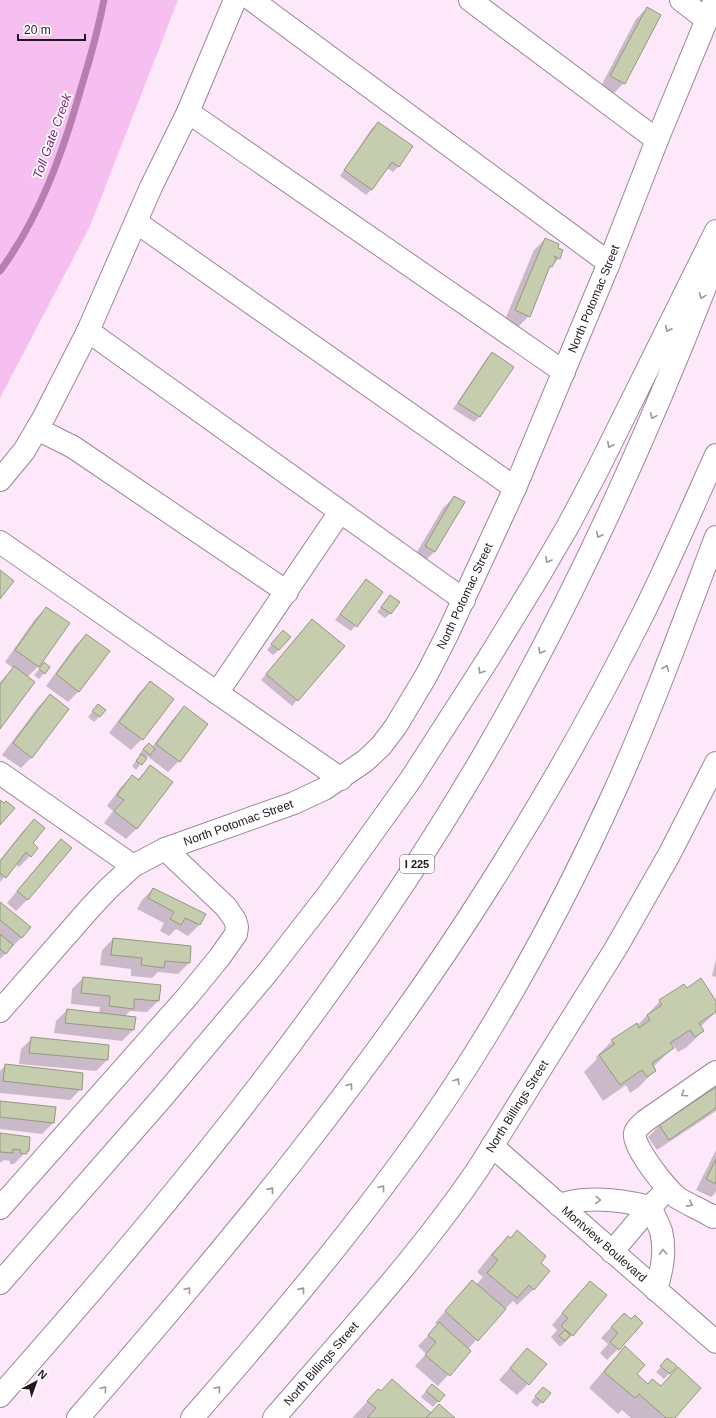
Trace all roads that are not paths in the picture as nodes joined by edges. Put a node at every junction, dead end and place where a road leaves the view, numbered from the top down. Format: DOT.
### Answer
graph roads {
  1 [pos="235,0"];
  2 [pos="252,0"];
  3 [pos="470,0"];
  4 [pos="681,0"];
  5 [pos="715,0"];
  6 [pos="707,20"];
  7 [pos="188,112"];
  8 [pos="657,140"];
  9 [pos="136,222"];
  10 [pos="716,231"];
  11 [pos="716,259"];
  12 [pos="609,263"];
  13 [pos="88,331"];
  14 [pos="564,372"];
  15 [pos="37,429"];
  16 [pos="716,455"];
  17 [pos="0,480"];
  18 [pos="515,488"];
  19 [pos="340,512"];
  20 [pos="716,537"];
  21 [pos="0,542"];
  22 [pos="287,592"];
  23 [pos="464,600"];
  24 [pos="217,693"];
  25 [pos="716,763"];
  26 [pos="0,773"];
  27 [pos="341,779"];
  28 [pos="165,849"];
  29 [pos="133,866"];
  30 [pos="0,1011"];
  31 [pos="716,1072"];
  32 [pos="492,1146"];
  33 [pos="667,1188"];
  34 [pos="559,1205"];
  35 [pos="650,1207"];
  36 [pos="0,1208"];
  37 [pos="716,1216"];
  38 [pos="612,1252"];
  39 [pos="0,1283"];
  40 [pos="656,1290"];
  41 [pos="716,1342"];
  42 [pos="0,1396"];
  43 [pos="78,1418"];
  44 [pos="192,1418"];
  45 [pos="274,1418"];
  1 -- 7 [label="main road"];
  2 -- 12 [label="main road"];
  3 -- 8 [label="main road"];
  4 -- 6 [label="main road"];
  5 -- 6 [label="main road, North Potomac Street"];
  6 -- 8 [label="main road, North Potomac Street"];
  7 -- 9 [label="main road"];
  7 -- 14 [label="main road"];
  8 -- 12 [label="main road, North Potomac Street"];
  9 -- 13 [label="main road"];
  9 -- 18 [label="main road"];
  10 -- 39 [label="main road, one-way"];
  11 -- 42 [label="main road, I 225, one-way"];
  12 -- 14 [label="main road, North Potomac Street"];
  13 -- 15 [label="main road"];
  13 -- 19 [label="main road"];
  14 -- 18 [label="main road, North Potomac Street"];
  15 -- 17 [label="main road"];
  15 -- 22 [label="main road"];
  43 -- 16 [label="main road, one-way"];
  18 -- 23 [label="main road, North Potomac Street"];
  19 -- 22 [label="main road"];
  19 -- 23 [label="main road"];
  44 -- 20 [label="main road, one-way"];
  21 -- 24 [label="main road"];
  22 -- 24 [label="main road"];
  23 -- 27 [label="main road, North Potomac Street"];
  24 -- 27 [label="main road"];
  25 -- 32 [label="main road, North Billings Street"];
  26 -- 29 [label="main road"];
  27 -- 28 [label="main road, North Potomac Street"];
  28 -- 29 [label="main road, North Potomac Street"];
  28 -- 36 [label="main road"];
  29 -- 30 [label="main road, North Potomac Street"];
  31 -- 33 [label="main road, one-way"];
  32 -- 34 [label="main road, Montview Boulevard"];
  32 -- 45 [label="main road, North Billings Street"];
  33 -- 35 [label="main road"];
  33 -- 37 [label="main road, one-way"];
  34 -- 35 [label="main road, one-way"];
  34 -- 38 [label="main road, Montview Boulevard"];
  35 -- 38 [label="main road"];
  40 -- 35 [label="main road, one-way"];
  38 -- 40 [label="main road, Montview Boulevard"];
  40 -- 41 [label="main road, Montview Boulevard"];
}
